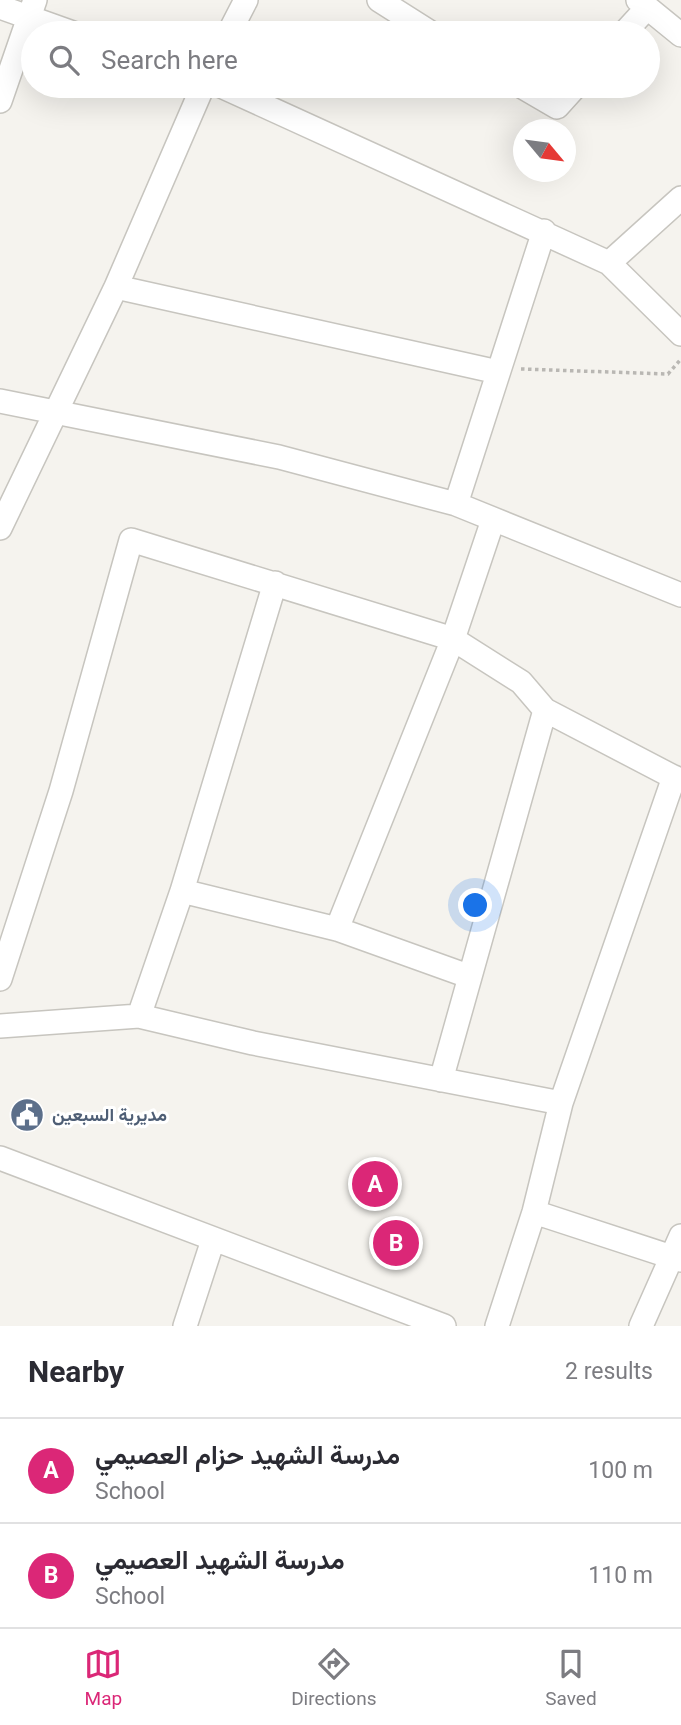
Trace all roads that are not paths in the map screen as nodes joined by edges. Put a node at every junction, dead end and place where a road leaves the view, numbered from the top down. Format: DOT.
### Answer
graph roads {
  1 [pos="246,0"];
  2 [pos="379,0"];
  3 [pos="642,4"];
  4 [pos="0,7"];
  5 [pos="31,9"];
  6 [pos="52,21"];
  7 [pos="235,21"];
  8 [pos="412,21"];
  9 [pos="631,21"];
  10 [pos="681,35"];
  11 [pos="21,39"];
  12 [pos="198,98"];
  13 [pos="248,98"];
  14 [pos="542,98"];
  15 [pos="565,98"];
  16 [pos="0,101"];
  17 [pos="681,198"];
  18 [pos="544,231"];
  19 [pos="609,263"];
  20 [pos="116,287"];
  21 [pos="681,334"];
  22 [pos="498,372"];
  23 [pos="0,401"];
  24 [pos="54,412"];
  25 [pos="456,504"];
  26 [pos="493,520"];
  27 [pos="0,528"];
  28 [pos="275,583"];
  29 [pos="681,595"];
  30 [pos="453,639"];
  31 [pos="545,710"];
  32 [pos="677,779"];
  33 [pos="182,891"];
  34 [pos="337,929"];
  35 [pos="468,976"];
  36 [pos="0,979"];
  37 [pos="139,1016"];
  38 [pos="0,1026"];
  39 [pos="441,1080"];
  40 [pos="561,1104"];
  41 [pos="0,1158"];
  42 [pos="534,1212"];
  43 [pos="213,1240"];
  44 [pos="678,1251"];
  45 [pos="185,1326"];
  46 [pos="443,1326"];
  47 [pos="497,1326"];
  48 [pos="641,1326"];
  1 -- 7 [label="street"];
  2 -- 8 [label="street"];
  3 -- 9 [label="street"];
  3 -- 10 [label="street"];
  4 -- 5 [label="street"];
  5 -- 6 [label="street"];
  11 -- 16 [label="street"];
  12 -- 20 [label="street"];
  13 -- 18 [label="street"];
  14 -- 15 [label="street"];
  17 -- 19 [label="street"];
  18 -- 19 [label="street"];
  18 -- 22 [label="street"];
  19 -- 21 [label="street"];
  20 -- 22 [label="street"];
  20 -- 24 [label="street"];
  22 -- 25 [label="street"];
  23 -- 24 [label="street"];
  24 -- 25 [label="street"];
  24 -- 27 [label="street"];
  25 -- 26 [label="street"];
  26 -- 29 [label="street"];
  26 -- 30 [label="street"];
  28 -- 30 [label="street"];
  28 -- 33 [label="street"];
  28 -- 36 [label="street"];
  30 -- 31 [label="street"];
  30 -- 34 [label="street"];
  31 -- 32 [label="street"];
  31 -- 35 [label="street"];
  32 -- 40 [label="street"];
  33 -- 34 [label="street"];
  33 -- 37 [label="street"];
  34 -- 35 [label="street"];
  35 -- 39 [label="street"];
  37 -- 38 [label="street"];
  37 -- 39 [label="street"];
  39 -- 40 [label="street"];
  40 -- 42 [label="street"];
  41 -- 43 [label="street"];
  42 -- 44 [label="street"];
  42 -- 47 [label="street"];
  43 -- 45 [label="street"];
  43 -- 46 [label="street"];
  44 -- 48 [label="street"];
}
